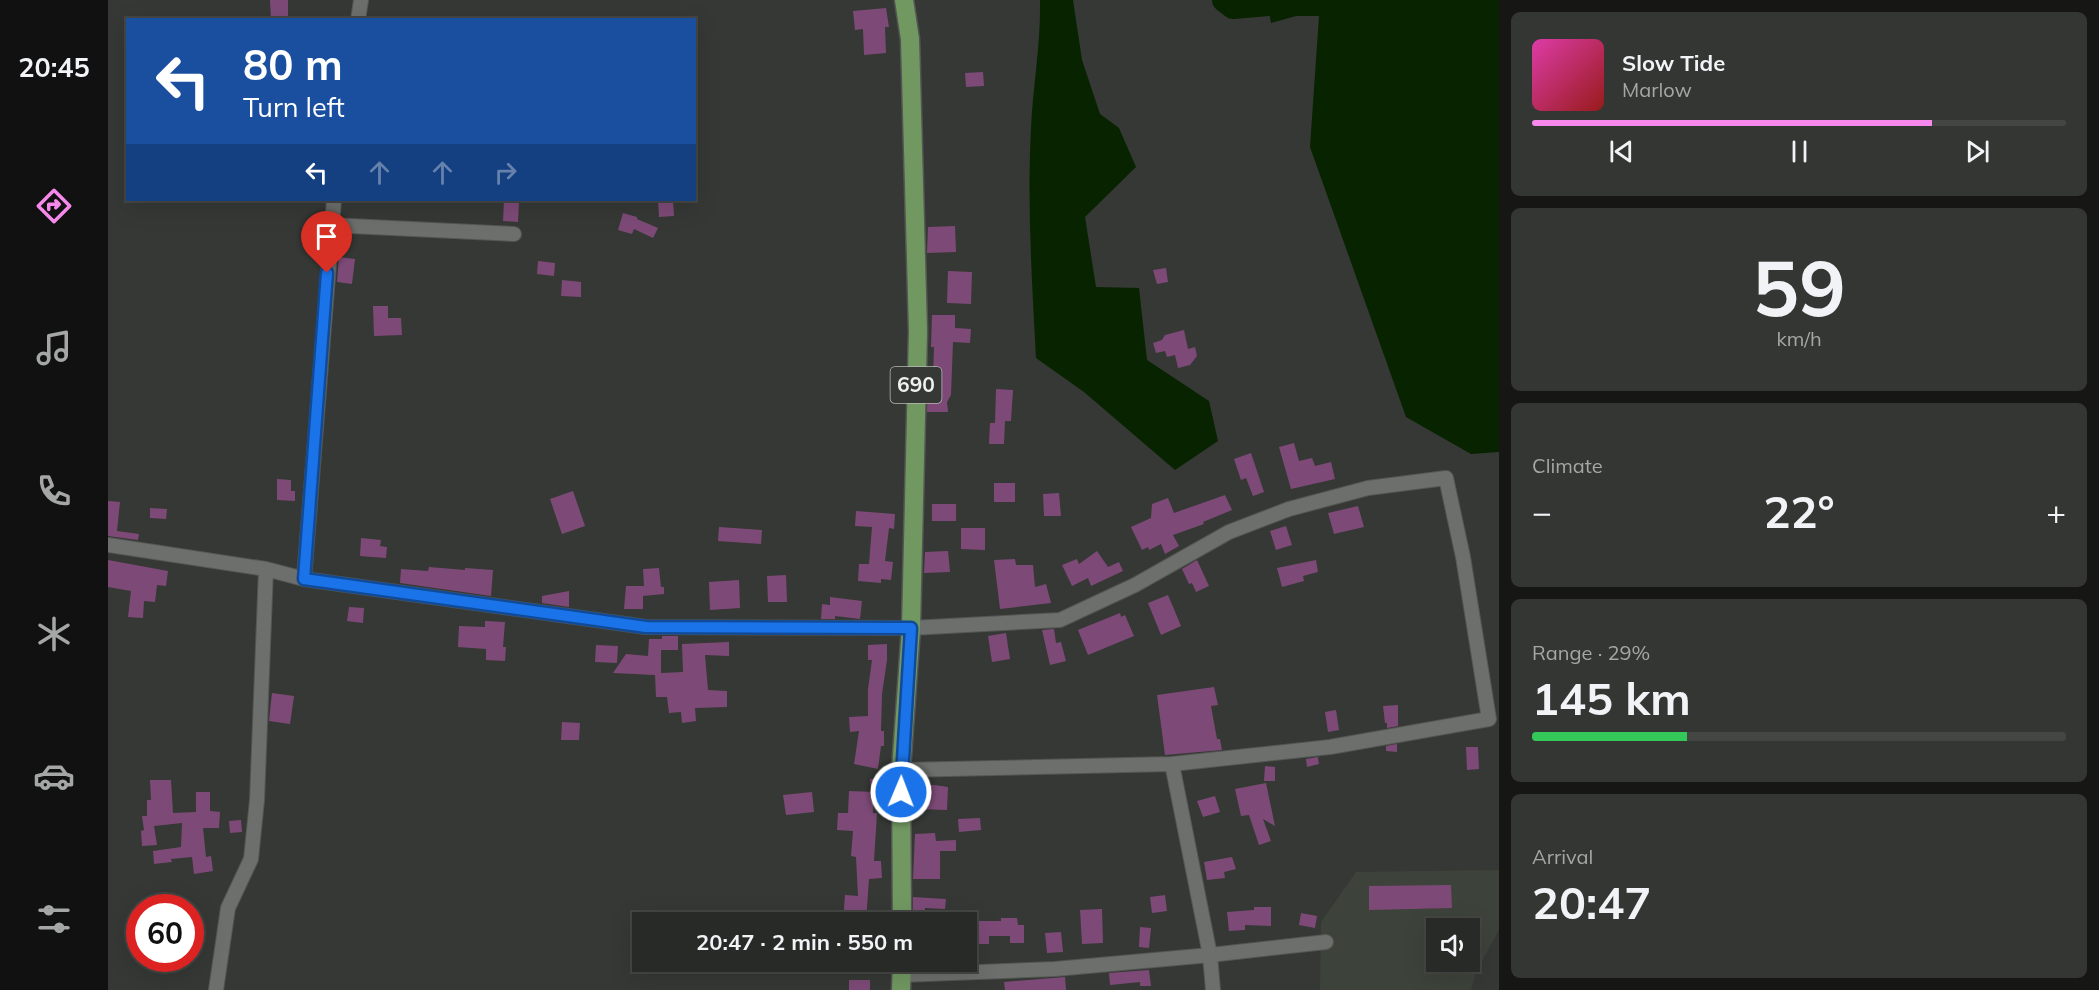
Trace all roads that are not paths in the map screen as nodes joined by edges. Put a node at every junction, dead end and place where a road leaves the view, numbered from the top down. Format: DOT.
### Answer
graph roads {
  1 [pos="361,0"];
  2 [pos="904,0"];
  3 [pos="358,18"];
  4 [pos="334,201"];
  5 [pos="330,225"];
  6 [pos="514,234"];
  7 [pos="108,545"];
  8 [pos="266,570"];
  9 [pos="304,579"];
  10 [pos="911,628"];
  11 [pos="1172,764"];
  12 [pos="901,770"];
  13 [pos="902,912"];
  14 [pos="1326,942"];
  15 [pos="1210,956"];
  16 [pos="902,975"];
  17 [pos="216,990"];
  18 [pos="1213,990"];
  1 -- 3 [label="street"];
  2 -- 10 [label="main road, 690"];
  4 -- 5 [label="street"];
  5 -- 6 [label="street"];
  5 -- 9 [label="street"];
  7 -- 8 [label="street"];
  8 -- 9 [label="street"];
  8 -- 17 [label="street"];
  9 -- 10 [label="street"];
  10 -- 11 [label="street"];
  10 -- 12 [label="main road, 690"];
  11 -- 12 [label="street"];
  11 -- 15 [label="street"];
  12 -- 13 [label="main road, 690"];
  14 -- 15 [label="street"];
  15 -- 16 [label="street"];
  15 -- 18 [label="street"];
}
